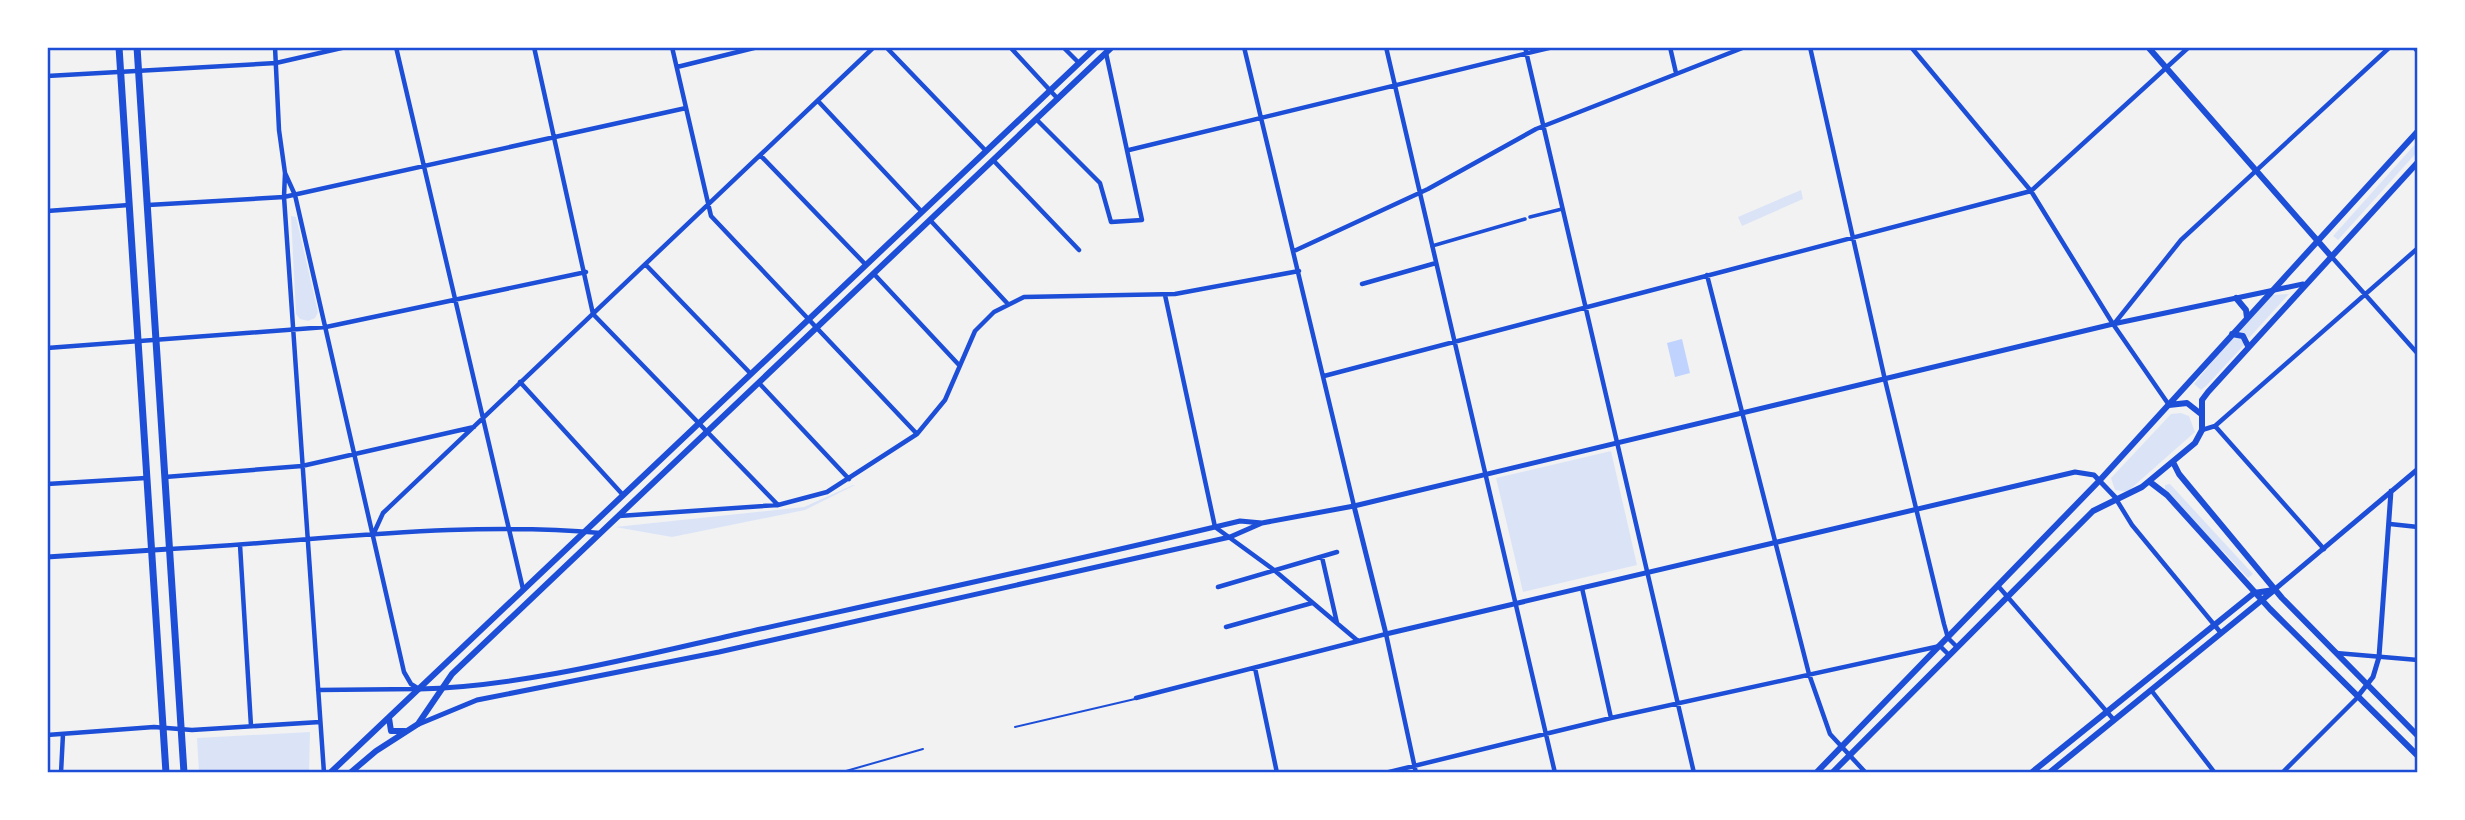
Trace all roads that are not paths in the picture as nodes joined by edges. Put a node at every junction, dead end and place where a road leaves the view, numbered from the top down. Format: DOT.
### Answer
graph roads {
  1 [pos="119,47"];
  2 [pos="137,47"];
  3 [pos="275,47"];
  4 [pos="346,47"];
  5 [pos="396,47"];
  6 [pos="534,47"];
  7 [pos="672,47"];
  8 [pos="758,47"];
  9 [pos="874,47"];
  10 [pos="886,47"];
  11 [pos="1010,47"];
  12 [pos="1063,47"];
  13 [pos="1096,47"];
  14 [pos="1112,47"];
  15 [pos="1244,47"];
  16 [pos="1385,47"];
  17 [pos="1525,47"];
  18 [pos="1553,47"];
  19 [pos="1670,47"];
  20 [pos="1745,47"];
  21 [pos="1810,47"];
  22 [pos="1911,47"];
  23 [pos="2148,47"];
  24 [pos="2189,47"];
  25 [pos="2390,47"];
  26 [pos="1106,53"];
  27 [pos="1527,54"];
  28 [pos="276,63"];
  29 [pos="1079,63"];
  30 [pos="677,67"];
  31 [pos="2166,68"];
  32 [pos="139,70"];
  33 [pos="120,71"];
  34 [pos="1676,73"];
  35 [pos="47,76"];
  36 [pos="1394,86"];
  37 [pos="1050,90"];
  38 [pos="1058,99"];
  39 [pos="818,101"];
  40 [pos="686,108"];
  41 [pos="1262,118"];
  42 [pos="1036,120"];
  43 [pos="1544,126"];
  44 [pos="2418,131"];
  45 [pos="556,137"];
  46 [pos="1129,150"];
  47 [pos="986,151"];
  48 [pos="760,155"];
  49 [pos="993,160"];
  50 [pos="2418,162"];
  51 [pos="425,166"];
  52 [pos="2255,170"];
  53 [pos="285,173"];
  54 [pos="1419,191"];
  55 [pos="2031,191"];
  56 [pos="295,195"];
  57 [pos="284,197"];
  58 [pos="709,204"];
  59 [pos="129,205"];
  60 [pos="147,205"];
  61 [pos="1562,209"];
  62 [pos="47,211"];
  63 [pos="922,212"];
  64 [pos="930,220"];
  65 [pos="1852,237"];
  66 [pos="2317,241"];
  67 [pos="1432,246"];
  68 [pos="2418,248"];
  69 [pos="1079,250"];
  70 [pos="1294,251"];
  71 [pos="2330,255"];
  72 [pos="1436,263"];
  73 [pos="646,265"];
  74 [pos="866,265"];
  75 [pos="1299,271"];
  76 [pos="586,272"];
  77 [pos="874,274"];
  78 [pos="1707,275"];
  79 [pos="1362,284"];
  80 [pos="2303,284"];
  81 [pos="2272,289"];
  82 [pos="1165,295"];
  83 [pos="2366,295"];
  84 [pos="2236,298"];
  85 [pos="456,299"];
  86 [pos="1007,303"];
  87 [pos="1584,308"];
  88 [pos="593,314"];
  89 [pos="2246,318"];
  90 [pos="808,319"];
  91 [pos="2113,324"];
  92 [pos="326,327"];
  93 [pos="817,328"];
  94 [pos="293,330"];
  95 [pos="2232,334"];
  96 [pos="156,342"];
  97 [pos="1454,342"];
  98 [pos="138,343"];
  99 [pos="2248,346"];
  100 [pos="47,348"];
  101 [pos="2418,354"];
  102 [pos="960,365"];
  103 [pos="751,374"];
  104 [pos="1324,376"];
  105 [pos="1885,380"];
  106 [pos="520,382"];
  107 [pos="759,383"];
  108 [pos="2169,405"];
  109 [pos="1743,414"];
  110 [pos="2201,414"];
  111 [pos="483,418"];
  112 [pos="698,424"];
  113 [pos="2215,426"];
  114 [pos="475,427"];
  115 [pos="708,430"];
  116 [pos="2202,430"];
  117 [pos="917,435"];
  118 [pos="1617,444"];
  119 [pos="355,454"];
  120 [pos="2173,462"];
  121 [pos="302,467"];
  122 [pos="2418,469"];
  123 [pos="1486,475"];
  124 [pos="164,477"];
  125 [pos="147,478"];
  126 [pos="849,479"];
  127 [pos="2100,481"];
  128 [pos="2150,482"];
  129 [pos="47,484"];
  130 [pos="2391,491"];
  131 [pos="623,495"];
  132 [pos="2116,498"];
  133 [pos="778,505"];
  134 [pos="1354,506"];
  135 [pos="1917,508"];
  136 [pos="618,516"];
  137 [pos="1262,523"];
  138 [pos="2390,524"];
  139 [pos="1215,527"];
  140 [pos="2418,527"];
  141 [pos="510,531"];
  142 [pos="585,532"];
  143 [pos="600,533"];
  144 [pos="373,535"];
  145 [pos="1230,537"];
  146 [pos="307,539"];
  147 [pos="1156,540"];
  148 [pos="1776,542"];
  149 [pos="240,545"];
  150 [pos="2323,548"];
  151 [pos="169,550"];
  152 [pos="152,551"];
  153 [pos="1337,552"];
  154 [pos="1100,553"];
  155 [pos="1160,553"];
  156 [pos="47,557"];
  157 [pos="1322,557"];
  158 [pos="1054,563"];
  159 [pos="1103,565"];
  160 [pos="1274,570"];
  161 [pos="1648,572"];
  162 [pos="1057,576"];
  163 [pos="1218,587"];
  164 [pos="1998,587"];
  165 [pos="1582,588"];
  166 [pos="523,590"];
  167 [pos="2274,590"];
  168 [pos="2254,593"];
  169 [pos="2008,596"];
  170 [pos="898,598"];
  171 [pos="531,599"];
  172 [pos="2262,600"];
  173 [pos="1312,603"];
  174 [pos="1517,603"];
  175 [pos="845,610"];
  176 [pos="901,611"];
  177 [pos="848,623"];
  178 [pos="1337,624"];
  179 [pos="2214,624"];
  180 [pos="1226,626"];
  181 [pos="2221,633"];
  182 [pos="1386,634"];
  183 [pos="1948,638"];
  184 [pos="1358,641"];
  185 [pos="1940,646"];
  186 [pos="1957,647"];
  187 [pos="2336,653"];
  188 [pos="1949,655"];
  189 [pos="2379,656"];
  190 [pos="2418,660"];
  191 [pos="1255,668"];
  192 [pos="1809,674"];
  193 [pos="2369,685"];
  194 [pos="419,688"];
  195 [pos="440,688"];
  196 [pos="318,690"];
  197 [pos="2151,690"];
  198 [pos="2358,696"];
  199 [pos="1136,698"];
  200 [pos="1678,704"];
  201 [pos="2107,711"];
  202 [pos="390,716"];
  203 [pos="1611,719"];
  204 [pos="2114,720"];
  205 [pos="320,722"];
  206 [pos="418,724"];
  207 [pos="251,726"];
  208 [pos="1015,727"];
  209 [pos="164,728"];
  210 [pos="181,729"];
  211 [pos="410,730"];
  212 [pos="63,734"];
  213 [pos="1546,734"];
  214 [pos="47,735"];
  215 [pos="2418,736"];
  216 [pos="1841,748"];
  217 [pos="923,749"];
  218 [pos="2418,755"];
  219 [pos="1849,756"];
  220 [pos="1415,765"];
  221 [pos="61,773"];
  222 [pos="166,773"];
  223 [pos="184,773"];
  224 [pos="324,773"];
  225 [pos="330,773"];
  226 [pos="350,773"];
  227 [pos="839,773"];
  228 [pos="1277,773"];
  229 [pos="1385,773"];
  230 [pos="1416,773"];
  231 [pos="1555,773"];
  232 [pos="1694,773"];
  233 [pos="1816,773"];
  234 [pos="1832,773"];
  235 [pos="1866,773"];
  236 [pos="2031,773"];
  237 [pos="2049,773"];
  238 [pos="2215,773"];
  239 [pos="2282,773"];
  1 -- 33 [label="main road"];
  2 -- 32 [label="main road"];
  3 -- 28 [label="street"];
  4 -- 28 [label="street"];
  5 -- 51 [label="street"];
  6 -- 45 [label="street"];
  7 -- 30 [label="street"];
  8 -- 30 [label="street"];
  9 -- 39 [label="street"];
  10 -- 47 [label="street"];
  11 -- 37 [label="street"];
  12 -- 29 [label="street"];
  13 -- 29 [label="main road"];
  14 -- 26 [label="main road"];
  15 -- 41 [label="street"];
  16 -- 36 [label="street"];
  17 -- 27 [label="street"];
  18 -- 27 [label="street"];
  19 -- 34 [label="street"];
  20 -- 34 [label="street"];
  21 -- 65 [label="street"];
  22 -- 55 [label="street"];
  23 -- 31 [label="main road"];
  24 -- 31 [label="street"];
  25 -- 52 [label="street"];
  26 -- 38 [label="main road"];
  26 -- 46 [label="street"];
  27 -- 36 [label="street"];
  27 -- 43 [label="street"];
  28 -- 32 [label="street"];
  28 -- 53 [label="street"];
  29 -- 37 [label="main road"];
  30 -- 40 [label="street"];
  31 -- 52 [label="main road"];
  31 -- 55 [label="street"];
  32 -- 33 [label="street"];
  32 -- 60 [label="main road"];
  33 -- 35 [label="street"];
  33 -- 59 [label="main road"];
  34 -- 43 [label="street"];
  36 -- 41 [label="street"];
  36 -- 54 [label="street"];
  37 -- 38 [label="street"];
  37 -- 47 [label="main road"];
  38 -- 42 [label="main road"];
  39 -- 48 [label="street"];
  39 -- 63 [label="street"];
  40 -- 45 [label="street"];
  40 -- 58 [label="street"];
  41 -- 46 [label="street"];
  41 -- 70 [label="street"];
  42 -- 46 [label="street"];
  42 -- 49 [label="main road"];
  43 -- 54 [label="street"];
  43 -- 61 [label="street"];
  44 -- 66 [label="main road"];
  45 -- 51 [label="street"];
  45 -- 76 [label="street"];
  47 -- 63 [label="main road"];
  48 -- 58 [label="street"];
  48 -- 74 [label="street"];
  49 -- 64 [label="main road"];
  49 -- 69 [label="street"];
  50 -- 71 [label="main road"];
  51 -- 56 [label="street"];
  51 -- 85 [label="street"];
  52 -- 66 [label="main road"];
  52 -- 91 [label="street"];
  53 -- 56 [label="street"];
  53 -- 57 [label="street"];
  54 -- 67 [label="street"];
  54 -- 70 [label="street"];
  55 -- 65 [label="street"];
  55 -- 91 [label="street"];
  56 -- 57 [label="street"];
  56 -- 92 [label="street"];
  57 -- 60 [label="street"];
  57 -- 94 [label="street"];
  58 -- 73 [label="street"];
  58 -- 90 [label="street"];
  59 -- 62 [label="street"];
  59 -- 98 [label="main road"];
  60 -- 96 [label="main road"];
  61 -- 67 [label="street"];
  61 -- 87 [label="street"];
  63 -- 74 [label="main road"];
  64 -- 77 [label="main road"];
  64 -- 86 [label="street"];
  65 -- 78 [label="street"];
  65 -- 105 [label="street"];
  66 -- 71 [label="main road"];
  66 -- 81 [label="main road"];
  67 -- 72 [label="street"];
  68 -- 83 [label="street"];
  70 -- 75 [label="street"];
  71 -- 80 [label="main road"];
  71 -- 83 [label="street"];
  72 -- 79 [label="street"];
  72 -- 97 [label="street"];
  73 -- 88 [label="street"];
  73 -- 103 [label="street"];
  74 -- 90 [label="main road"];
  75 -- 82 [label="street"];
  75 -- 104 [label="street"];
  76 -- 85 [label="street"];
  76 -- 88 [label="street"];
  77 -- 93 [label="main road"];
  77 -- 102 [label="street"];
  78 -- 87 [label="street"];
  78 -- 109 [label="street"];
  80 -- 81 [label="street"];
  80 -- 99 [label="main road"];
  81 -- 84 [label="street"];
  81 -- 89 [label="main road"];
  82 -- 86 [label="street"];
  82 -- 139 [label="street"];
  83 -- 101 [label="street"];
  83 -- 113 [label="street"];
  84 -- 89 [label="main road"];
  84 -- 91 [label="street"];
  85 -- 92 [label="street"];
  85 -- 111 [label="street"];
  86 -- 102 [label="street"];
  87 -- 97 [label="street"];
  87 -- 118 [label="street"];
  88 -- 106 [label="street"];
  88 -- 112 [label="street"];
  89 -- 95 [label="main road"];
  90 -- 93 [label="street"];
  90 -- 103 [label="main road"];
  91 -- 105 [label="street"];
  91 -- 108 [label="street"];
  92 -- 94 [label="street"];
  92 -- 119 [label="street"];
  93 -- 107 [label="main road"];
  93 -- 117 [label="street"];
  94 -- 96 [label="street"];
  94 -- 121 [label="street"];
  95 -- 99 [label="main road"];
  95 -- 108 [label="main road"];
  96 -- 98 [label="street"];
  96 -- 124 [label="main road"];
  97 -- 104 [label="street"];
  97 -- 123 [label="street"];
  98 -- 100 [label="street"];
  98 -- 125 [label="main road"];
  99 -- 110 [label="main road"];
  102 -- 117 [label="street"];
  103 -- 112 [label="main road"];
  104 -- 134 [label="street"];
  105 -- 109 [label="street"];
  105 -- 135 [label="street"];
  106 -- 111 [label="street"];
  106 -- 131 [label="street"];
  107 -- 115 [label="main road"];
  107 -- 126 [label="street"];
  108 -- 110 [label="main road"];
  108 -- 127 [label="main road"];
  109 -- 118 [label="street"];
  109 -- 148 [label="street"];
  110 -- 116 [label="main road"];
  111 -- 114 [label="street"];
  111 -- 141 [label="street"];
  112 -- 115 [label="street"];
  112 -- 131 [label="main road"];
  113 -- 116 [label="street"];
  113 -- 150 [label="street"];
  114 -- 119 [label="street"];
  114 -- 144 [label="street"];
  115 -- 133 [label="street"];
  115 -- 136 [label="main road"];
  116 -- 120 [label="main road"];
  117 -- 126 [label="street"];
  118 -- 123 [label="street"];
  118 -- 161 [label="street"];
  119 -- 121 [label="street"];
  119 -- 144 [label="street"];
  120 -- 128 [label="main road"];
  120 -- 167 [label="main road"];
  121 -- 124 [label="street"];
  121 -- 146 [label="street"];
  122 -- 130 [label="street"];
  123 -- 134 [label="street"];
  123 -- 174 [label="street"];
  124 -- 151 [label="main road"];
  125 -- 129 [label="street"];
  125 -- 152 [label="main road"];
  126 -- 133 [label="street"];
  127 -- 132 [label="street"];
  127 -- 135 [label="street"];
  127 -- 164 [label="main road"];
  128 -- 132 [label="main road"];
  128 -- 168 [label="main road"];
  130 -- 138 [label="street"];
  130 -- 150 [label="street"];
  131 -- 142 [label="main road"];
  132 -- 169 [label="main road"];
  132 -- 179 [label="street"];
  133 -- 136 [label="street"];
  134 -- 137 [label="street"];
  134 -- 182 [label="street"];
  135 -- 148 [label="street"];
  135 -- 183 [label="street"];
  136 -- 143 [label="main road"];
  137 -- 139 [label="street"];
  137 -- 145 [label="street"];
  138 -- 140 [label="street"];
  138 -- 189 [label="street"];
  139 -- 145 [label="street"];
  139 -- 147 [label="street"];
  141 -- 142 [label="street"];
  141 -- 144 [label="street"];
  141 -- 166 [label="street"];
  142 -- 143 [label="street"];
  142 -- 166 [label="main road"];
  143 -- 171 [label="main road"];
  144 -- 146 [label="street"];
  144 -- 194 [label="street"];
  145 -- 155 [label="street"];
  145 -- 160 [label="street"];
  146 -- 149 [label="street"];
  146 -- 196 [label="street"];
  147 -- 154 [label="street"];
  147 -- 155 [label="street"];
  148 -- 161 [label="street"];
  148 -- 192 [label="street"];
  149 -- 151 [label="street"];
  149 -- 207 [label="street"];
  150 -- 167 [label="street"];
  151 -- 152 [label="street"];
  151 -- 210 [label="main road"];
  152 -- 156 [label="street"];
  152 -- 209 [label="main road"];
  153 -- 157 [label="street"];
  154 -- 158 [label="street"];
  154 -- 159 [label="street"];
  155 -- 159 [label="street"];
  157 -- 160 [label="street"];
  157 -- 178 [label="street"];
  158 -- 162 [label="street"];
  158 -- 170 [label="street"];
  159 -- 162 [label="street"];
  160 -- 163 [label="street"];
  160 -- 173 [label="street"];
  161 -- 165 [label="street"];
  161 -- 200 [label="street"];
  162 -- 176 [label="street"];
  164 -- 169 [label="street"];
  164 -- 183 [label="main road"];
  165 -- 174 [label="street"];
  165 -- 203 [label="street"];
  166 -- 171 [label="main road"];
  166 -- 194 [label="main road"];
  167 -- 168 [label="main road"];
  167 -- 172 [label="main road"];
  167 -- 187 [label="main road"];
  168 -- 172 [label="main road"];
  168 -- 179 [label="main road"];
  169 -- 186 [label="main road"];
  169 -- 201 [label="street"];
  170 -- 175 [label="street"];
  170 -- 176 [label="street"];
  171 -- 195 [label="main road"];
  172 -- 181 [label="main road"];
  172 -- 198 [label="main road"];
  173 -- 178 [label="street"];
  173 -- 180 [label="street"];
  174 -- 182 [label="street"];
  174 -- 213 [label="street"];
  175 -- 177 [label="street"];
  175 -- 195 [label="street"];
  176 -- 177 [label="street"];
  177 -- 206 [label="street"];
  178 -- 184 [label="street"];
  179 -- 181 [label="street"];
  179 -- 201 [label="main road"];
  181 -- 197 [label="main road"];
  182 -- 184 [label="street"];
  182 -- 220 [label="street"];
  183 -- 185 [label="main road"];
  183 -- 186 [label="street"];
  184 -- 191 [label="street"];
  185 -- 188 [label="street"];
  185 -- 192 [label="street"];
  185 -- 216 [label="main road"];
  186 -- 188 [label="main road"];
  187 -- 189 [label="street"];
  187 -- 193 [label="main road"];
  188 -- 219 [label="main road"];
  189 -- 190 [label="street"];
  189 -- 193 [label="street"];
  191 -- 199 [label="street"];
  191 -- 228 [label="street"];
  192 -- 200 [label="street"];
  192 -- 216 [label="street"];
  193 -- 198 [label="street"];
  193 -- 215 [label="main road"];
  194 -- 195 [label="street"];
  194 -- 196 [label="street"];
  194 -- 202 [label="main road"];
  195 -- 206 [label="main road"];
  196 -- 205 [label="street"];
  197 -- 204 [label="main road"];
  197 -- 238 [label="street"];
  198 -- 218 [label="main road"];
  198 -- 239 [label="street"];
  199 -- 208 [label="lane"];
  200 -- 203 [label="street"];
  200 -- 232 [label="street"];
  201 -- 204 [label="street"];
  201 -- 236 [label="main road"];
  202 -- 211 [label="main road"];
  202 -- 225 [label="main road"];
  203 -- 213 [label="street"];
  204 -- 237 [label="main road"];
  205 -- 207 [label="street"];
  205 -- 224 [label="street"];
  206 -- 211 [label="main road"];
  207 -- 210 [label="street"];
  209 -- 210 [label="street"];
  209 -- 212 [label="street"];
  209 -- 222 [label="main road"];
  210 -- 223 [label="main road"];
  211 -- 226 [label="main road"];
  212 -- 214 [label="street"];
  212 -- 221 [label="street"];
  213 -- 220 [label="street"];
  213 -- 231 [label="street"];
  216 -- 219 [label="street"];
  216 -- 233 [label="main road"];
  217 -- 227 [label="lane"];
  219 -- 234 [label="main road"];
  219 -- 235 [label="street"];
  220 -- 229 [label="street"];
  220 -- 230 [label="street"];
}
